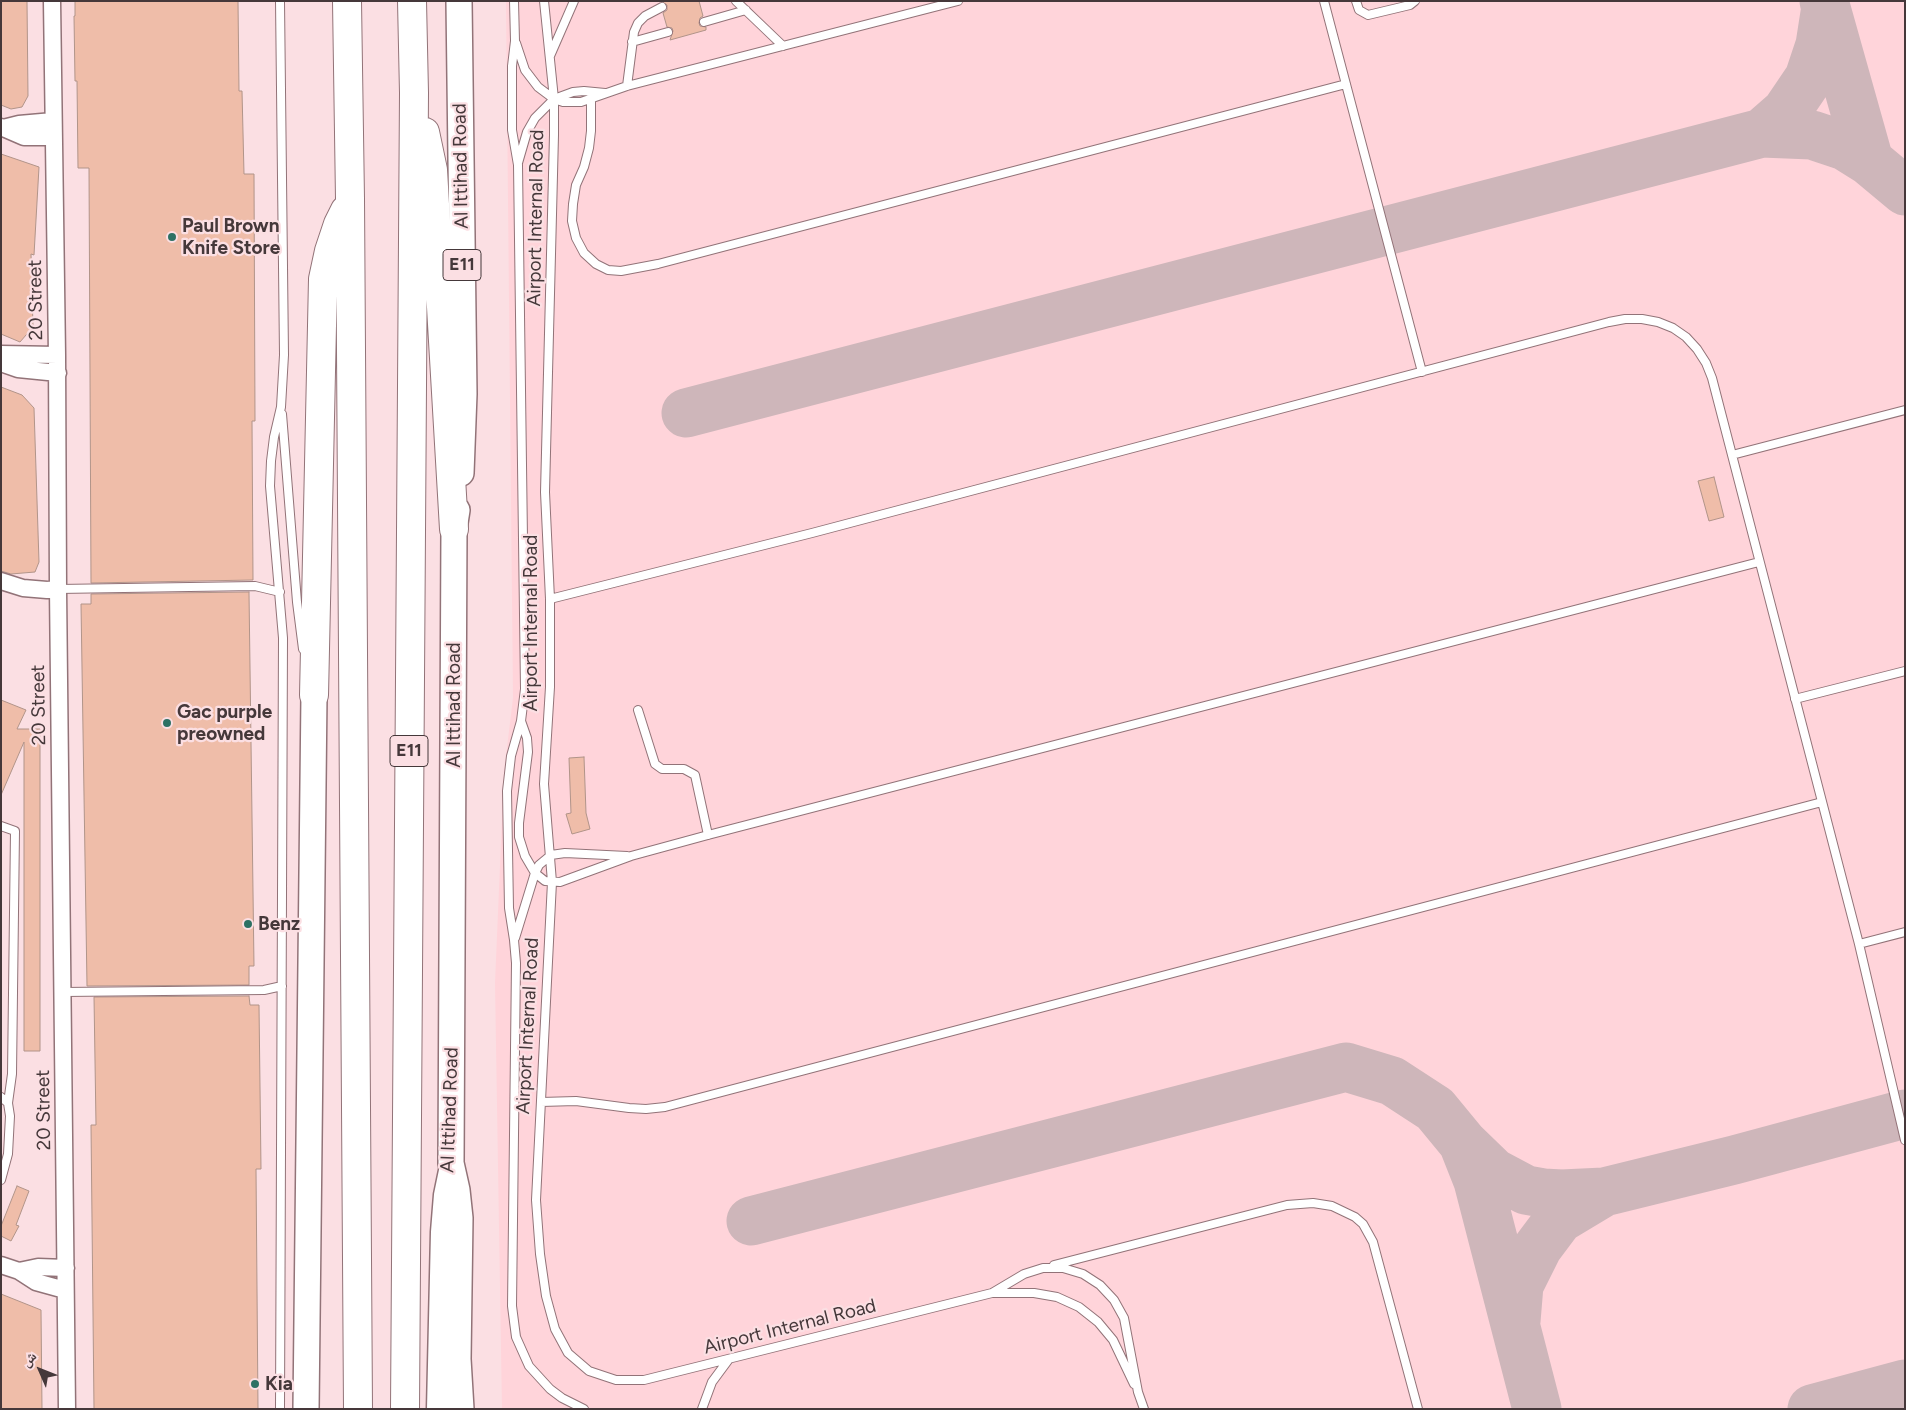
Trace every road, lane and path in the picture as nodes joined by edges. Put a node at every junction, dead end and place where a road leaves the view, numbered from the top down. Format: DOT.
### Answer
graph roads {
  1 [pos="52,1"];
  2 [pos="280,1"];
  3 [pos="347,1"];
  4 [pos="412,1"];
  5 [pos="459,1"];
  6 [pos="514,1"];
  7 [pos="544,1"];
  8 [pos="574,1"];
  9 [pos="736,1"];
  10 [pos="958,1"];
  11 [pos="1324,1"];
  12 [pos="1356,1"];
  13 [pos="1416,1"];
  14 [pos="662,7"];
  15 [pos="746,10"];
  16 [pos="704,22"];
  17 [pos="668,32"];
  18 [pos="515,40"];
  19 [pos="632,42"];
  20 [pos="783,46"];
  21 [pos="549,58"];
  22 [pos="1346,84"];
  23 [pos="628,86"];
  24 [pos="414,93"];
  25 [pos="605,93"];
  26 [pos="554,99"];
  27 [pos="591,100"];
  28 [pos="2,128"];
  29 [pos="53,129"];
  30 [pos="518,165"];
  31 [pos="350,200"];
  32 [pos="1,354"];
  33 [pos="57,355"];
  34 [pos="1,363"];
  35 [pos="1422,372"];
  36 [pos="58,374"];
  37 [pos="281,407"];
  38 [pos="1905,410"];
  39 [pos="1732,455"];
  40 [pos="454,529"];
  41 [pos="1759,562"];
  42 [pos="1,581"];
  43 [pos="58,589"];
  44 [pos="280,592"];
  45 [pos="550,599"];
  46 [pos="304,654"];
  47 [pos="306,664"];
  48 [pos="1905,671"];
  49 [pos="314,695"];
  50 [pos="1795,699"];
  51 [pos="638,710"];
  52 [pos="521,721"];
  53 [pos="1822,802"];
  54 [pos="1,826"];
  55 [pos="708,835"];
  56 [pos="551,855"];
  57 [pos="631,856"];
  58 [pos="535,873"];
  59 [pos="552,882"];
  60 [pos="1905,932"];
  61 [pos="514,940"];
  62 [pos="1859,944"];
  63 [pos="282,986"];
  64 [pos="63,992"];
  65 [pos="4,1100"];
  66 [pos="541,1102"];
  67 [pos="1905,1140"];
  68 [pos="451,1163"];
  69 [pos="1,1180"];
  70 [pos="1,1265"];
  71 [pos="66,1268"];
  72 [pos="1043,1268"];
  73 [pos="19,1271"];
  74 [pos="66,1290"];
  75 [pos="992,1293"];
  76 [pos="729,1359"];
  77 [pos="1138,1392"];
  78 [pos="67,1409"];
  79 [pos="280,1409"];
  80 [pos="306,1409"];
  81 [pos="358,1409"];
  82 [pos="405,1409"];
  83 [pos="438,1409"];
  84 [pos="461,1409"];
  85 [pos="584,1409"];
  86 [pos="702,1409"];
  87 [pos="1144,1409"];
  88 [pos="1418,1409"];
  1 -- 29 [label="street, 20 Street"];
  2 -- 37 [label="lane"];
  3 -- 31 [label="highway"];
  4 -- 24 [label="highway, E11"];
  5 -- 40 [label="main road, Al Ittihad Road / E11"];
  6 -- 18 [label="lane, Airport Internal Road"];
  7 -- 21 [label="lane, Airport Internal Road"];
  8 -- 21 [label="lane"];
  9 -- 15 [label="lane"];
  10 -- 20 [label="lane"];
  11 -- 22 [label="lane"];
  12 -- 13 [label="lane"];
  14 -- 19 [label="lane"];
  15 -- 16 [label="lane"];
  15 -- 20 [label="lane"];
  17 -- 19 [label="lane"];
  18 -- 26 [label="lane"];
  18 -- 30 [label="lane, Airport Internal Road"];
  19 -- 23 [label="lane"];
  20 -- 23 [label="lane"];
  21 -- 26 [label="lane, Airport Internal Road"];
  22 -- 27 [label="lane"];
  22 -- 35 [label="lane"];
  23 -- 25 [label="lane"];
  24 -- 40 [label="highway"];
  24 -- 82 [label="highway, E11"];
  25 -- 26 [label="lane"];
  25 -- 27 [label="lane"];
  26 -- 27 [label="lane"];
  26 -- 30 [label="lane"];
  26 -- 45 [label="lane, Airport Internal Road"];
  28 -- 29 [label="street"];
  29 -- 33 [label="street, 20 Street"];
  30 -- 52 [label="lane, Airport Internal Road"];
  31 -- 49 [label="highway"];
  31 -- 81 [label="highway"];
  32 -- 33 [label="street"];
  33 -- 36 [label="street, 20 Street"];
  34 -- 36 [label="street"];
  35 -- 39 [label="lane"];
  35 -- 45 [label="lane"];
  36 -- 43 [label="street, 20 Street"];
  37 -- 44 [label="lane"];
  37 -- 46 [label="lane"];
  38 -- 39 [label="lane"];
  39 -- 41 [label="lane"];
  40 -- 68 [label="main road, Al Ittihad Road / E11"];
  41 -- 50 [label="lane"];
  41 -- 55 [label="lane"];
  42 -- 43 [label="street"];
  43 -- 44 [label="lane"];
  43 -- 64 [label="street, 20 Street"];
  44 -- 63 [label="lane"];
  45 -- 56 [label="lane, Airport Internal Road"];
  47 -- 49 [label="lane"];
  48 -- 50 [label="lane"];
  49 -- 80 [label="main road"];
  50 -- 53 [label="lane"];
  51 -- 55 [label="lane"];
  52 -- 58 [label="lane"];
  52 -- 61 [label="lane, Airport Internal Road"];
  53 -- 62 [label="lane"];
  53 -- 66 [label="lane"];
  54 -- 65 [label="lane"];
  55 -- 57 [label="lane"];
  56 -- 57 [label="lane"];
  56 -- 58 [label="lane"];
  56 -- 59 [label="lane, Airport Internal Road"];
  57 -- 59 [label="lane"];
  58 -- 59 [label="lane"];
  58 -- 61 [label="lane"];
  59 -- 66 [label="lane, Airport Internal Road"];
  60 -- 62 [label="lane"];
  61 -- 85 [label="lane, Airport Internal Road"];
  62 -- 67 [label="lane"];
  63 -- 64 [label="lane"];
  63 -- 79 [label="lane"];
  64 -- 71 [label="street, 20 Street"];
  65 -- 69 [label="lane"];
  66 -- 76 [label="lane, Airport Internal Road"];
  68 -- 83 [label="main road, Al Ittihad Road"];
  68 -- 84 [label="main road"];
  70 -- 73 [label="street"];
  71 -- 73 [label="street"];
  71 -- 74 [label="street, 20 Street"];
  72 -- 75 [label="lane, Airport Internal Road"];
  72 -- 77 [label="lane, Airport Internal Road"];
  72 -- 88 [label="lane"];
  73 -- 74 [label="street"];
  74 -- 78 [label="street, 20 Street"];
  75 -- 76 [label="lane, Airport Internal Road"];
  75 -- 77 [label="lane"];
  76 -- 86 [label="lane"];
  77 -- 87 [label="lane, Airport Internal Road"];
}
